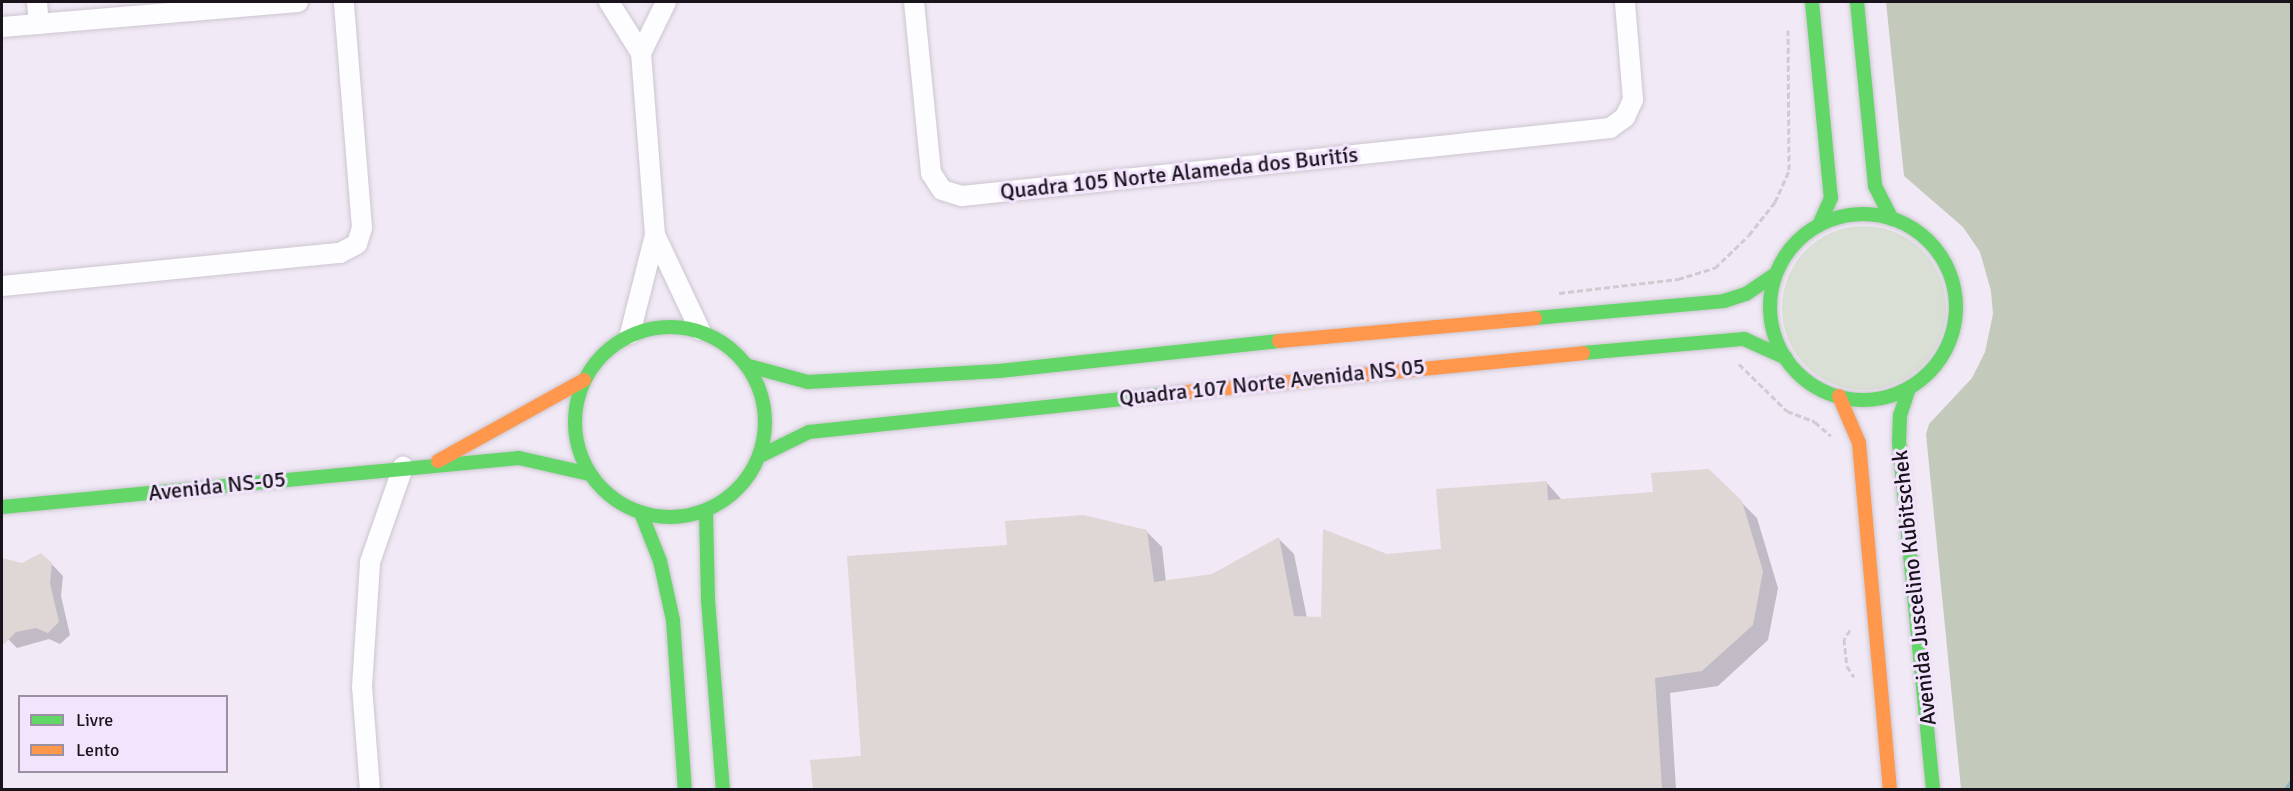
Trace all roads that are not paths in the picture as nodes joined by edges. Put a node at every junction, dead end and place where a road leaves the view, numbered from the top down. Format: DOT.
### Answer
graph roads {
  1 [pos="37,2"];
  2 [pos="298,2"];
  3 [pos="344,2"];
  4 [pos="609,2"];
  5 [pos="666,2"];
  6 [pos="914,2"];
  7 [pos="1624,2"];
  8 [pos="1812,2"];
  9 [pos="1857,2"];
  10 [pos="39,24"];
  11 [pos="2,27"];
  12 [pos="641,53"];
  13 [pos="1892,219"];
  14 [pos="1819,225"];
  15 [pos="655,235"];
  16 [pos="1776,274"];
  17 [pos="2,286"];
  18 [pos="700,330"];
  19 [pos="630,334"];
  20 [pos="1786,358"];
  21 [pos="749,366"];
  22 [pos="584,380"];
  23 [pos="1909,388"];
  24 [pos="1839,396"];
  25 [pos="760,456"];
  26 [pos="433,464"];
  27 [pos="403,467"];
  28 [pos="590,474"];
  29 [pos="2,507"];
  30 [pos="706,511"];
  31 [pos="641,513"];
  32 [pos="370,789"];
  33 [pos="686,789"];
  34 [pos="723,789"];
  35 [pos="1890,789"];
  36 [pos="1933,789"];
  1 -- 10 [label="street"];
  2 -- 10 [label="street"];
  3 -- 17 [label="street"];
  4 -- 12 [label="street"];
  5 -- 12 [label="street"];
  6 -- 7 [label="street, Quadra 105 Norte Alameda dos Buritís"];
  8 -- 14 [label="street"];
  9 -- 13 [label="street"];
  10 -- 11 [label="street"];
  12 -- 15 [label="street"];
  13 -- 14 [label="street"];
  13 -- 23 [label="street"];
  14 -- 16 [label="street"];
  15 -- 18 [label="street"];
  15 -- 19 [label="street"];
  16 -- 20 [label="street"];
  16 -- 21 [label="street, Quadra 107 Norte Avenida NS 05"];
  18 -- 19 [label="street"];
  18 -- 21 [label="street"];
  19 -- 22 [label="street"];
  20 -- 24 [label="street"];
  20 -- 25 [label="street, Quadra 107 Norte Avenida NS 05"];
  21 -- 25 [label="street"];
  22 -- 26 [label="street"];
  22 -- 28 [label="street"];
  23 -- 24 [label="street"];
  23 -- 36 [label="street, Avenida Juscelino Kubitschek"];
  24 -- 35 [label="street, Avenida Juscelino Kubitschek"];
  25 -- 30 [label="street"];
  26 -- 27 [label="street, Avenida NS-05"];
  26 -- 28 [label="street"];
  27 -- 29 [label="street, Avenida NS-05"];
  27 -- 32 [label="street"];
  28 -- 31 [label="street"];
  30 -- 31 [label="street"];
  30 -- 34 [label="street"];
  31 -- 33 [label="street"];
}
